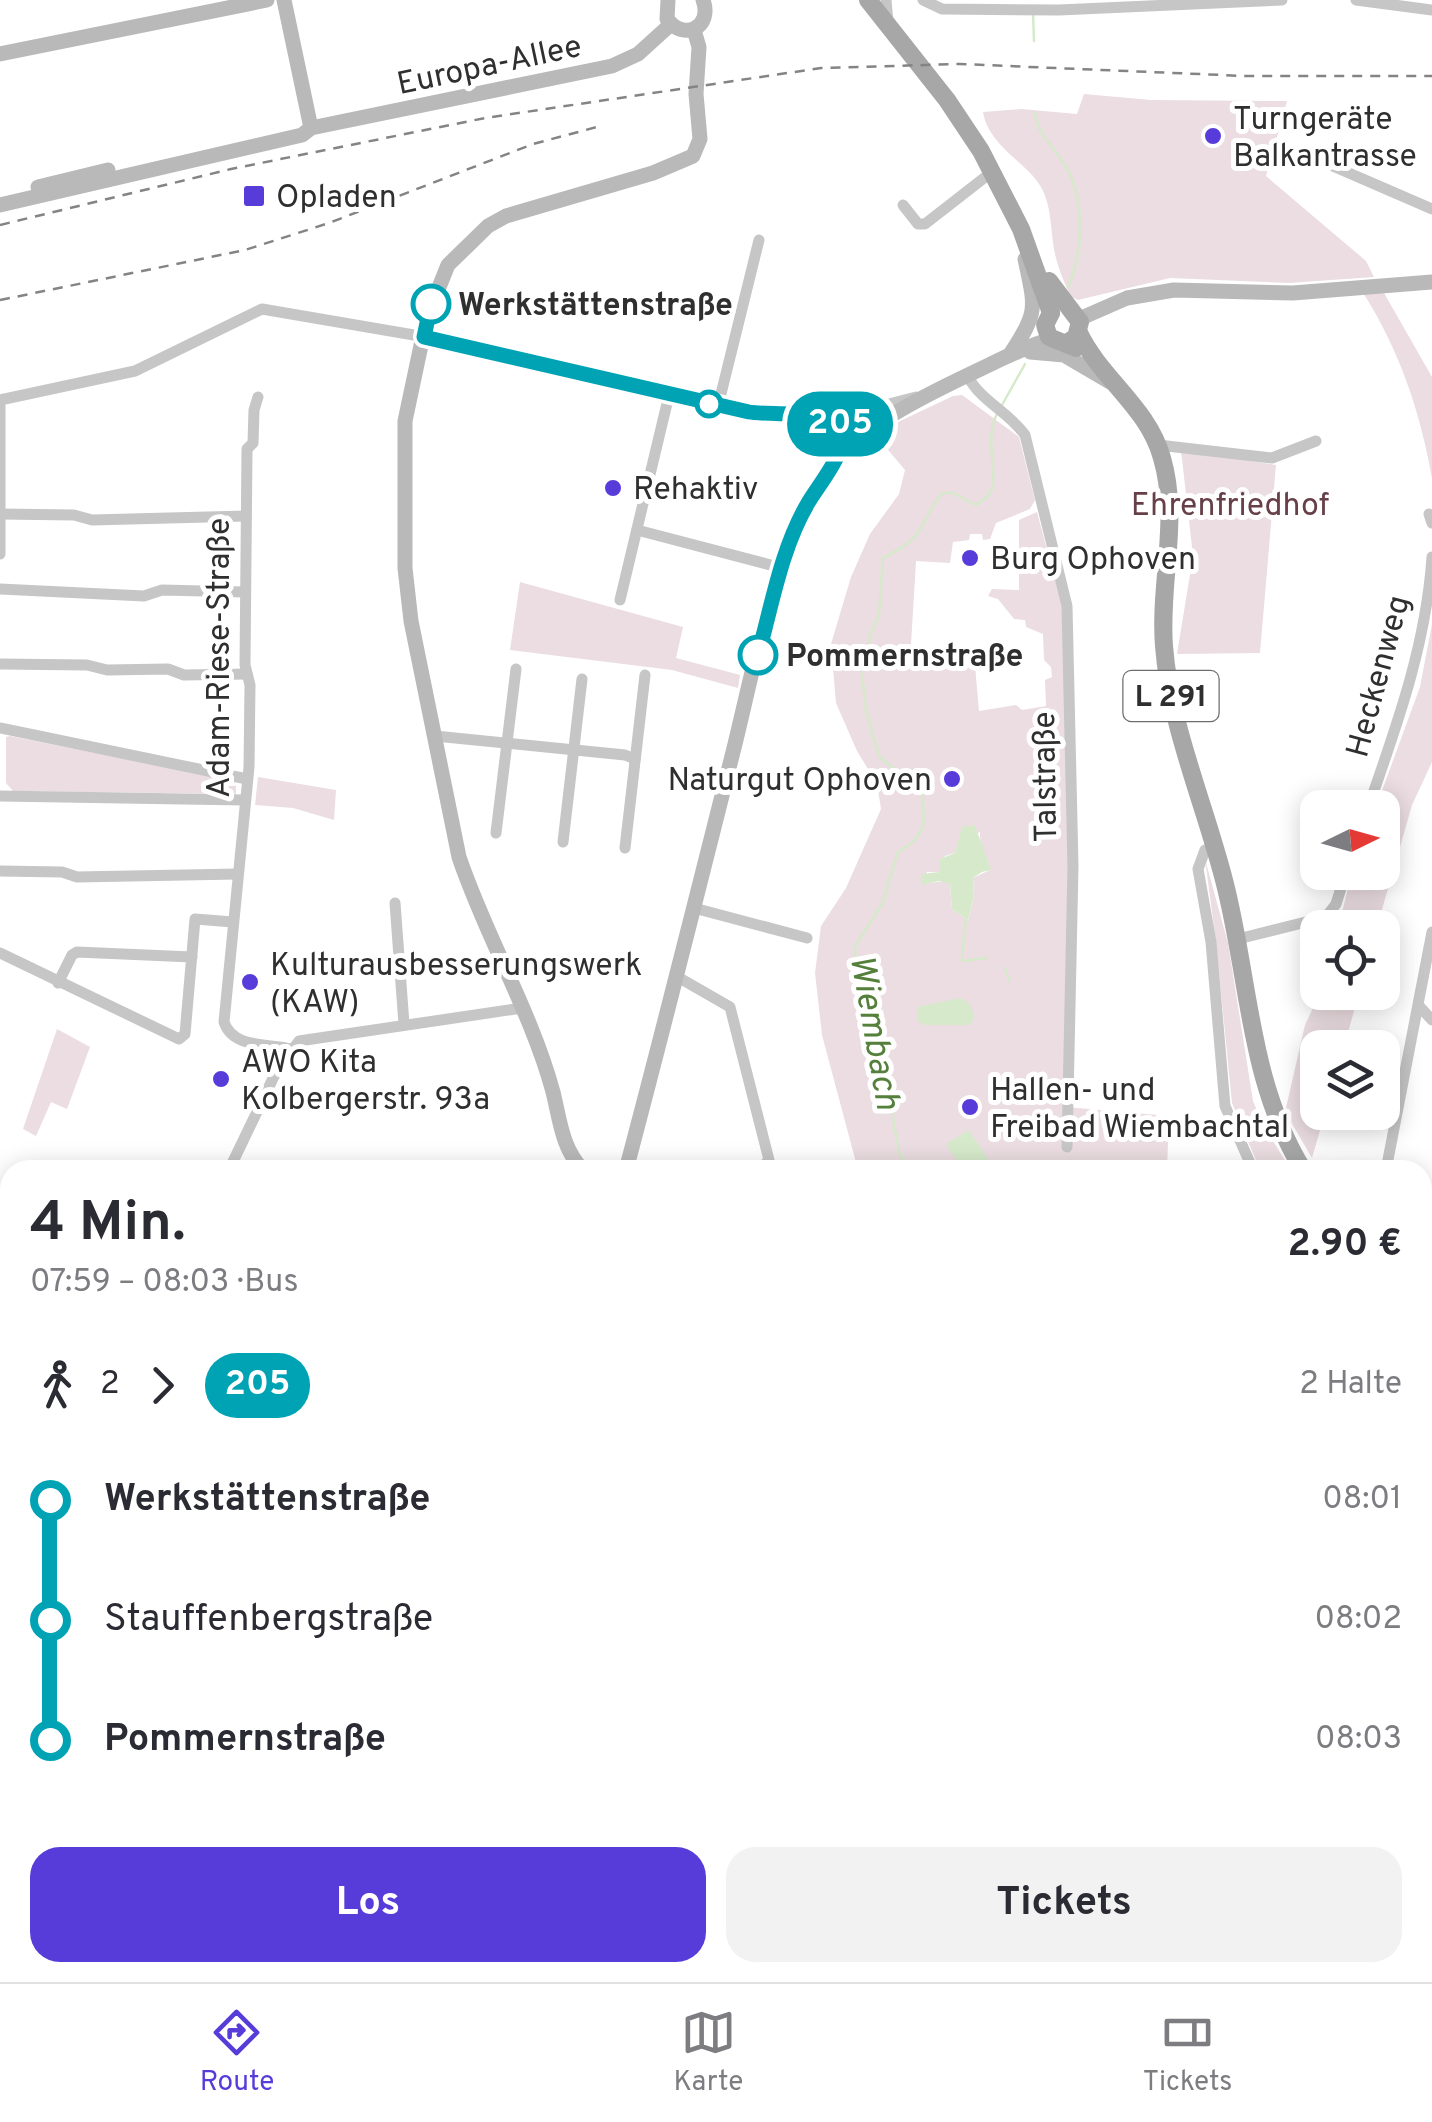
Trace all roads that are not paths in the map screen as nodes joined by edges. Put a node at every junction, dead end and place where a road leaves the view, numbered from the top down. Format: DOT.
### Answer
graph roads {
  1 [pos="267,0"];
  2 [pos="284,0"];
  3 [pos="668,0"];
  4 [pos="703,0"];
  5 [pos="868,0"];
  6 [pos="886,0"];
  7 [pos="923,0"];
  8 [pos="1282,0"];
  9 [pos="1356,0"];
  10 [pos="1009,5"];
  11 [pos="1050,6"];
  12 [pos="1432,10"];
  13 [pos="670,25"];
  14 [pos="888,26"];
  15 [pos="694,30"];
  16 [pos="0,54"];
  17 [pos="308,129"];
  18 [pos="1312,157"];
  19 [pos="993,171"];
  20 [pos="0,195"];
  21 [pos="903,205"];
  22 [pos="0,206"];
  23 [pos="1432,209"];
  24 [pos="758,240"];
  25 [pos="1027,245"];
  26 [pos="1432,282"];
  27 [pos="1063,326"];
  28 [pos="424,337"];
  29 [pos="1012,353"];
  30 [pos="968,376"];
  31 [pos="1117,386"];
  32 [pos="670,394"];
  33 [pos="923,396"];
  34 [pos="258,397"];
  35 [pos="0,402"];
  36 [pos="718,406"];
  37 [pos="858,413"];
  38 [pos="830,415"];
  39 [pos="879,424"];
  40 [pos="1316,441"];
  41 [pos="1158,445"];
  42 [pos="838,460"];
  43 [pos="0,514"];
  44 [pos="246,516"];
  45 [pos="637,530"];
  46 [pos="0,554"];
  47 [pos="1432,557"];
  48 [pos="782,568"];
  49 [pos="0,589"];
  50 [pos="245,592"];
  51 [pos="620,600"];
  52 [pos="0,664"];
  53 [pos="516,669"];
  54 [pos="248,674"];
  55 [pos="645,674"];
  56 [pos="582,679"];
  57 [pos="0,728"];
  58 [pos="435,736"];
  59 [pos="508,742"];
  60 [pos="574,750"];
  61 [pos="636,759"];
  62 [pos="247,779"];
  63 [pos="1374,790"];
  64 [pos="0,796"];
  65 [pos="245,800"];
  66 [pos="496,833"];
  67 [pos="564,842"];
  68 [pos="1215,846"];
  69 [pos="624,848"];
  70 [pos="0,871"];
  71 [pos="238,874"];
  72 [pos="1340,890"];
  73 [pos="395,903"];
  74 [pos="694,908"];
  75 [pos="233,922"];
  76 [pos="1432,932"];
  77 [pos="808,938"];
  78 [pos="1238,939"];
  79 [pos="0,954"];
  80 [pos="192,957"];
  81 [pos="676,976"];
  82 [pos="58,983"];
  83 [pos="1420,1007"];
  84 [pos="522,1008"];
  85 [pos="1432,1020"];
  86 [pos="404,1024"];
  87 [pos="290,1049"];
  88 [pos="1067,1147"];
  89 [pos="234,1160"];
  90 [pos="577,1160"];
  91 [pos="629,1160"];
  92 [pos="768,1160"];
  93 [pos="1249,1160"];
  94 [pos="1297,1160"];
  95 [pos="1388,1160"];
  1 -- 16 [label="main road"];
  2 -- 17 [label="main road"];
  3 -- 13 [label="main road"];
  4 -- 15 [label="main road"];
  5 -- 14 [label="main road"];
  6 -- 14 [label="street"];
  7 -- 10 [label="street"];
  8 -- 11 [label="street"];
  9 -- 12 [label="street"];
  10 -- 11 [label="street"];
  13 -- 15 [label="main road"];
  13 -- 17 [label="main road, Europa-Allee"];
  14 -- 19 [label="main road"];
  15 -- 28 [label="main road"];
  17 -- 20 [label="main road, Europa-Allee"];
  17 -- 22 [label="main road, Europa-Allee"];
  18 -- 23 [label="street"];
  19 -- 21 [label="street"];
  19 -- 25 [label="main road"];
  24 -- 36 [label="street"];
  25 -- 27 [label="main road"];
  25 -- 29 [label="main road"];
  26 -- 27 [label="main road"];
  27 -- 29 [label="main road"];
  27 -- 31 [label="main road, L 291"];
  28 -- 32 [label="street"];
  28 -- 35 [label="street"];
  28 -- 58 [label="main road"];
  29 -- 30 [label="main road"];
  29 -- 31 [label="main road"];
  30 -- 33 [label="main road"];
  30 -- 88 [label="street, Talstraße"];
  31 -- 41 [label="main road, L 291"];
  32 -- 36 [label="street"];
  32 -- 45 [label="street"];
  33 -- 37 [label="street"];
  33 -- 39 [label="main road"];
  34 -- 44 [label="street, Adam-Riese-Straße"];
  35 -- 43 [label="street"];
  36 -- 38 [label="street"];
  37 -- 38 [label="street"];
  37 -- 39 [label="street"];
  38 -- 42 [label="street"];
  39 -- 42 [label="main road"];
  40 -- 41 [label="street"];
  41 -- 68 [label="main road, L 291"];
  42 -- 48 [label="main road"];
  43 -- 44 [label="street"];
  43 -- 46 [label="street"];
  44 -- 50 [label="street, Adam-Riese-Straße"];
  45 -- 48 [label="street"];
  45 -- 51 [label="street"];
  47 -- 63 [label="street, Heckenweg"];
  48 -- 74 [label="main road"];
  49 -- 50 [label="street"];
  50 -- 54 [label="street, Adam-Riese-Straße"];
  52 -- 54 [label="street"];
  53 -- 59 [label="street"];
  54 -- 62 [label="street, Adam-Riese-Straße"];
  55 -- 61 [label="street"];
  56 -- 60 [label="street"];
  57 -- 62 [label="street"];
  58 -- 59 [label="street"];
  58 -- 84 [label="main road"];
  59 -- 60 [label="street"];
  59 -- 66 [label="street"];
  60 -- 61 [label="street"];
  60 -- 67 [label="street"];
  61 -- 69 [label="street"];
  62 -- 65 [label="street, Adam-Riese-Straße"];
  64 -- 65 [label="street"];
  65 -- 71 [label="street, Adam-Riese-Straße"];
  68 -- 78 [label="main road, L 291"];
  68 -- 93 [label="street"];
  70 -- 71 [label="street"];
  71 -- 75 [label="street, Adam-Riese-Straße"];
  72 -- 78 [label="street"];
  73 -- 86 [label="street"];
  74 -- 77 [label="street"];
  74 -- 81 [label="main road"];
  75 -- 80 [label="street"];
  75 -- 87 [label="street, Adam-Riese-Straße"];
  76 -- 83 [label="street"];
  78 -- 94 [label="main road, L 291"];
  79 -- 82 [label="street"];
  80 -- 82 [label="street"];
  80 -- 82 [label="street"];
  81 -- 91 [label="main road"];
  81 -- 92 [label="street"];
  83 -- 85 [label="street"];
  83 -- 95 [label="street"];
  84 -- 86 [label="street"];
  84 -- 90 [label="main road"];
  86 -- 87 [label="street"];
  87 -- 89 [label="street"];
}
